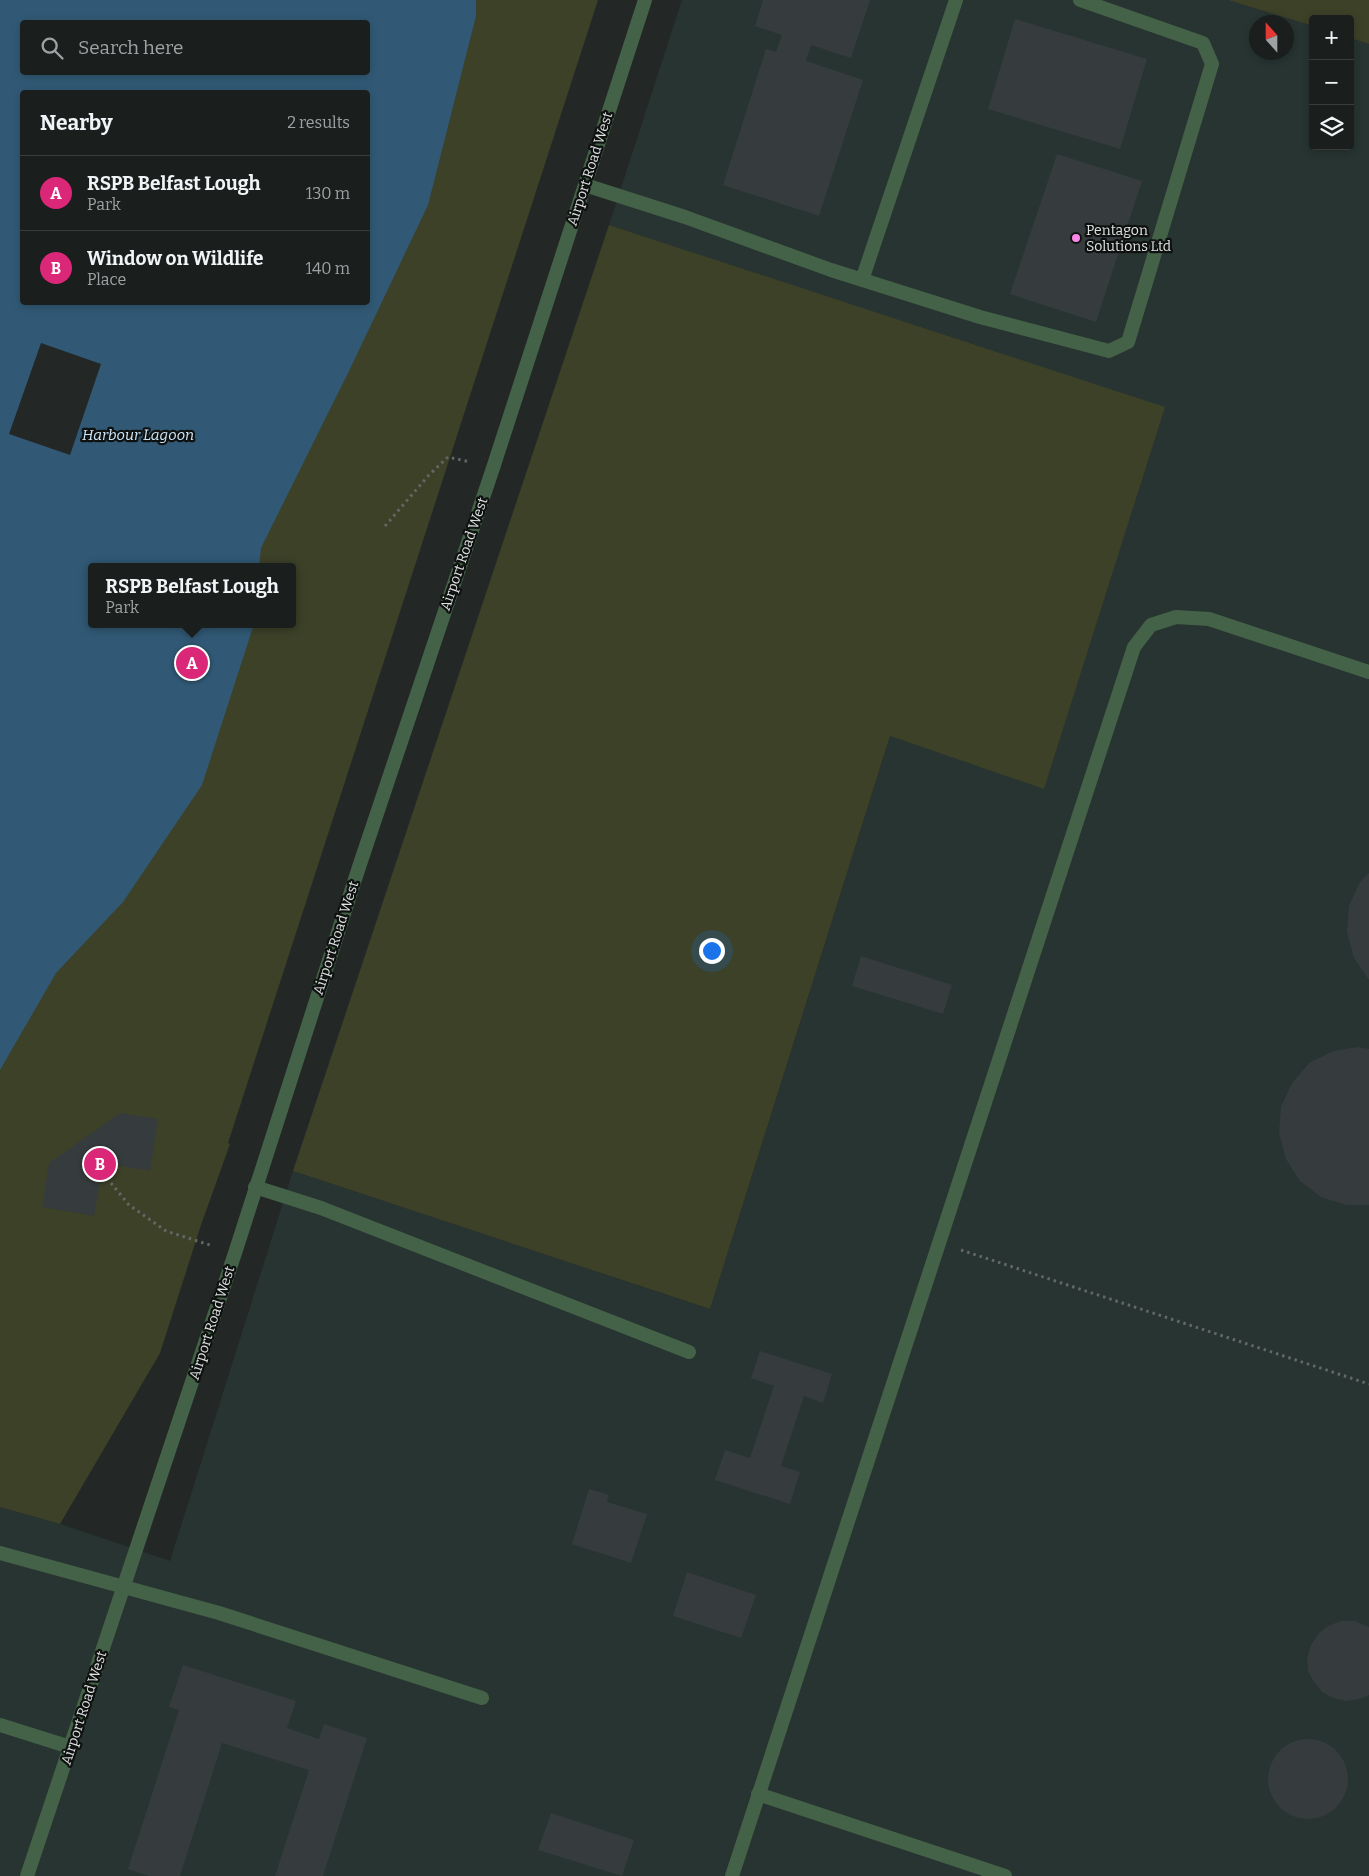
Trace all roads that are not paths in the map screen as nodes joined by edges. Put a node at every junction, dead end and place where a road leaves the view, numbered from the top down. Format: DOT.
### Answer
graph roads {
  1 [pos="645,0"];
  2 [pos="956,0"];
  3 [pos="1080,0"];
  4 [pos="585,185"];
  5 [pos="862,280"];
  6 [pos="1369,672"];
  7 [pos="255,1187"];
  8 [pos="690,1352"];
  9 [pos="0,1553"];
  10 [pos="124,1587"];
  11 [pos="482,1698"];
  12 [pos="0,1725"];
  13 [pos="70,1747"];
  14 [pos="758,1794"];
  15 [pos="27,1876"];
  16 [pos="732,1876"];
  17 [pos="1005,1876"];
  1 -- 4 [label="street, Airport Road West"];
  2 -- 5 [label="street"];
  3 -- 5 [label="street"];
  4 -- 5 [label="street"];
  4 -- 7 [label="street, Airport Road West"];
  6 -- 14 [label="street"];
  7 -- 8 [label="street"];
  7 -- 10 [label="street, Airport Road West"];
  9 -- 10 [label="street"];
  10 -- 11 [label="street"];
  10 -- 13 [label="street, Airport Road West"];
  12 -- 13 [label="street"];
  13 -- 15 [label="street, Airport Road West"];
  14 -- 16 [label="street"];
  14 -- 17 [label="street"];
}
